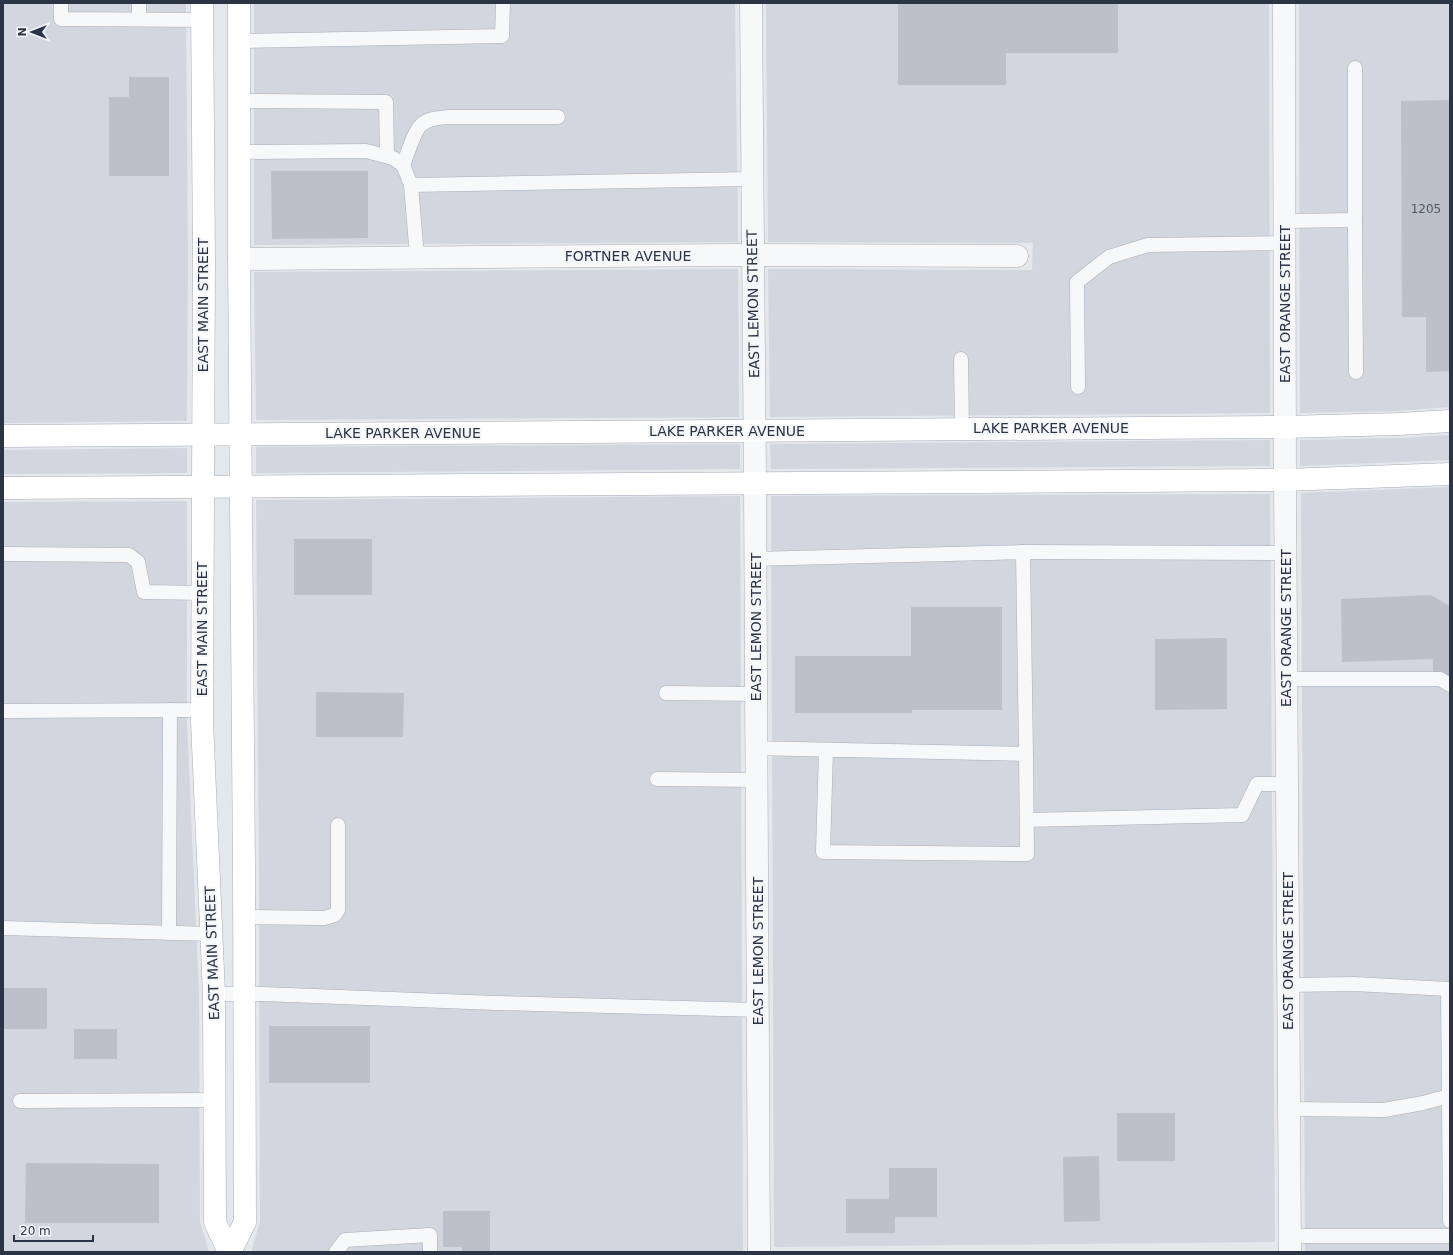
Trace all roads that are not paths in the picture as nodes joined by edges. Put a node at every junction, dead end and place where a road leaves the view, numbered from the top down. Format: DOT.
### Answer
graph roads {
  1 [pos="61,3"];
  2 [pos="139,3"];
  3 [pos="239,3"];
  4 [pos="502,3"];
  5 [pos="751,3"];
  6 [pos="1284,3"];
  7 [pos="202,12"];
  8 [pos="138,19"];
  9 [pos="239,41"];
  10 [pos="1355,68"];
  11 [pos="239,101"];
  12 [pos="558,117"];
  13 [pos="239,152"];
  14 [pos="387,156"];
  15 [pos="403,165"];
  16 [pos="752,179"];
  17 [pos="411,185"];
  18 [pos="1355,220"];
  19 [pos="1285,221"];
  20 [pos="1285,244"];
  21 [pos="753,256"];
  22 [pos="1017,256"];
  23 [pos="417,257"];
  24 [pos="239,259"];
  25 [pos="961,359"];
  26 [pos="1356,372"];
  27 [pos="1078,388"];
  28 [pos="1450,421"];
  29 [pos="1285,427"];
  30 [pos="962,429"];
  31 [pos="755,430"];
  32 [pos="241,434"];
  33 [pos="202,435"];
  34 [pos="3,436"];
  35 [pos="1450,474"];
  36 [pos="1285,480"];
  37 [pos="756,483"];
  38 [pos="203,487"];
  39 [pos="241,487"];
  40 [pos="3,488"];
  41 [pos="1022,552"];
  42 [pos="1286,553"];
  43 [pos="3,554"];
  44 [pos="756,559"];
  45 [pos="202,593"];
  46 [pos="1286,679"];
  47 [pos="1450,685"];
  48 [pos="666,693"];
  49 [pos="756,694"];
  50 [pos="170,710"];
  51 [pos="202,710"];
  52 [pos="3,711"];
  53 [pos="756,748"];
  54 [pos="826,750"];
  55 [pos="1026,754"];
  56 [pos="657,779"];
  57 [pos="757,780"];
  58 [pos="1287,784"];
  59 [pos="1027,820"];
  60 [pos="338,824"];
  61 [pos="244,917"];
  62 [pos="3,928"];
  63 [pos="169,933"];
  64 [pos="212,934"];
  65 [pos="1289,985"];
  66 [pos="214,994"];
  67 [pos="244,994"];
  68 [pos="758,1010"];
  69 [pos="1449,1096"];
  70 [pos="214,1100"];
  71 [pos="20,1101"];
  72 [pos="1290,1109"];
  73 [pos="1450,1221"];
  74 [pos="1450,1236"];
  75 [pos="1290,1244"];
  76 [pos="230,1252"];
  77 [pos="336,1252"];
  78 [pos="430,1252"];
  79 [pos="758,1252"];
  1 -- 8 [label="lane"];
  2 -- 8 [label="lane"];
  3 -- 9 [label="main road, EAST MAIN STREET"];
  4 -- 9 [label="lane"];
  5 -- 16 [label="street, EAST LEMON STREET"];
  6 -- 19 [label="street, EAST ORANGE STREET"];
  7 -- 8 [label="lane"];
  7 -- 33 [label="main road, EAST MAIN STREET"];
  9 -- 11 [label="main road, EAST MAIN STREET"];
  10 -- 18 [label="lane"];
  11 -- 13 [label="main road, EAST MAIN STREET"];
  11 -- 14 [label="lane"];
  12 -- 15 [label="lane"];
  13 -- 14 [label="lane"];
  13 -- 24 [label="main road, EAST MAIN STREET"];
  14 -- 15 [label="lane"];
  15 -- 17 [label="lane"];
  16 -- 17 [label="lane"];
  16 -- 21 [label="street, EAST LEMON STREET"];
  17 -- 23 [label="lane"];
  18 -- 19 [label="lane"];
  18 -- 26 [label="lane"];
  19 -- 20 [label="street, EAST ORANGE STREET"];
  20 -- 27 [label="lane"];
  20 -- 29 [label="street, EAST ORANGE STREET"];
  21 -- 22 [label="street, FORTNER AVENUE"];
  21 -- 23 [label="street, FORTNER AVENUE"];
  21 -- 31 [label="street, EAST LEMON STREET"];
  23 -- 24 [label="street, FORTNER AVENUE"];
  24 -- 32 [label="main road, EAST MAIN STREET"];
  25 -- 30 [label="lane"];
  28 -- 29 [label="main road, LAKE PARKER AVENUE"];
  29 -- 30 [label="main road, LAKE PARKER AVENUE"];
  29 -- 36 [label="street, EAST ORANGE STREET"];
  30 -- 31 [label="main road, LAKE PARKER AVENUE"];
  31 -- 32 [label="main road, LAKE PARKER AVENUE"];
  31 -- 37 [label="street, EAST LEMON STREET"];
  32 -- 33 [label="main road, LAKE PARKER AVENUE"];
  32 -- 39 [label="main road, EAST MAIN STREET"];
  33 -- 34 [label="main road, LAKE PARKER AVENUE"];
  33 -- 38 [label="main road, EAST MAIN STREET"];
  35 -- 36 [label="main road"];
  36 -- 37 [label="main road"];
  36 -- 42 [label="street, EAST ORANGE STREET"];
  37 -- 39 [label="main road"];
  37 -- 44 [label="street, EAST LEMON STREET"];
  38 -- 39 [label="main road"];
  38 -- 40 [label="main road"];
  38 -- 45 [label="main road, EAST MAIN STREET"];
  39 -- 61 [label="main road, EAST MAIN STREET"];
  41 -- 42 [label="lane"];
  41 -- 44 [label="lane"];
  41 -- 55 [label="lane"];
  42 -- 46 [label="street, EAST ORANGE STREET"];
  43 -- 45 [label="lane"];
  44 -- 49 [label="street, EAST LEMON STREET"];
  45 -- 51 [label="main road, EAST MAIN STREET"];
  46 -- 47 [label="lane"];
  46 -- 58 [label="street, EAST ORANGE STREET"];
  48 -- 49 [label="lane"];
  49 -- 53 [label="street, EAST LEMON STREET"];
  50 -- 51 [label="lane"];
  50 -- 52 [label="lane"];
  50 -- 63 [label="lane"];
  51 -- 64 [label="main road, EAST MAIN STREET"];
  53 -- 54 [label="lane"];
  53 -- 57 [label="street, EAST LEMON STREET"];
  54 -- 55 [label="lane"];
  54 -- 59 [label="lane"];
  55 -- 59 [label="lane"];
  56 -- 57 [label="lane"];
  57 -- 68 [label="street, EAST LEMON STREET"];
  58 -- 59 [label="lane"];
  58 -- 65 [label="street, EAST ORANGE STREET"];
  60 -- 61 [label="lane"];
  61 -- 67 [label="main road, EAST MAIN STREET"];
  62 -- 63 [label="lane"];
  63 -- 64 [label="lane"];
  64 -- 66 [label="main road, EAST MAIN STREET"];
  65 -- 69 [label="lane"];
  65 -- 72 [label="street, EAST ORANGE STREET"];
  66 -- 67 [label="lane"];
  66 -- 70 [label="main road, EAST MAIN STREET"];
  67 -- 68 [label="lane"];
  67 -- 76 [label="main road, EAST MAIN STREET"];
  68 -- 79 [label="street, EAST LEMON STREET"];
  69 -- 72 [label="lane"];
  69 -- 73 [label="lane"];
  70 -- 71 [label="lane"];
  70 -- 76 [label="main road, EAST MAIN STREET"];
  72 -- 75 [label="street, EAST ORANGE STREET"];
  74 -- 75 [label="lane"];
  77 -- 78 [label="lane"];
}
